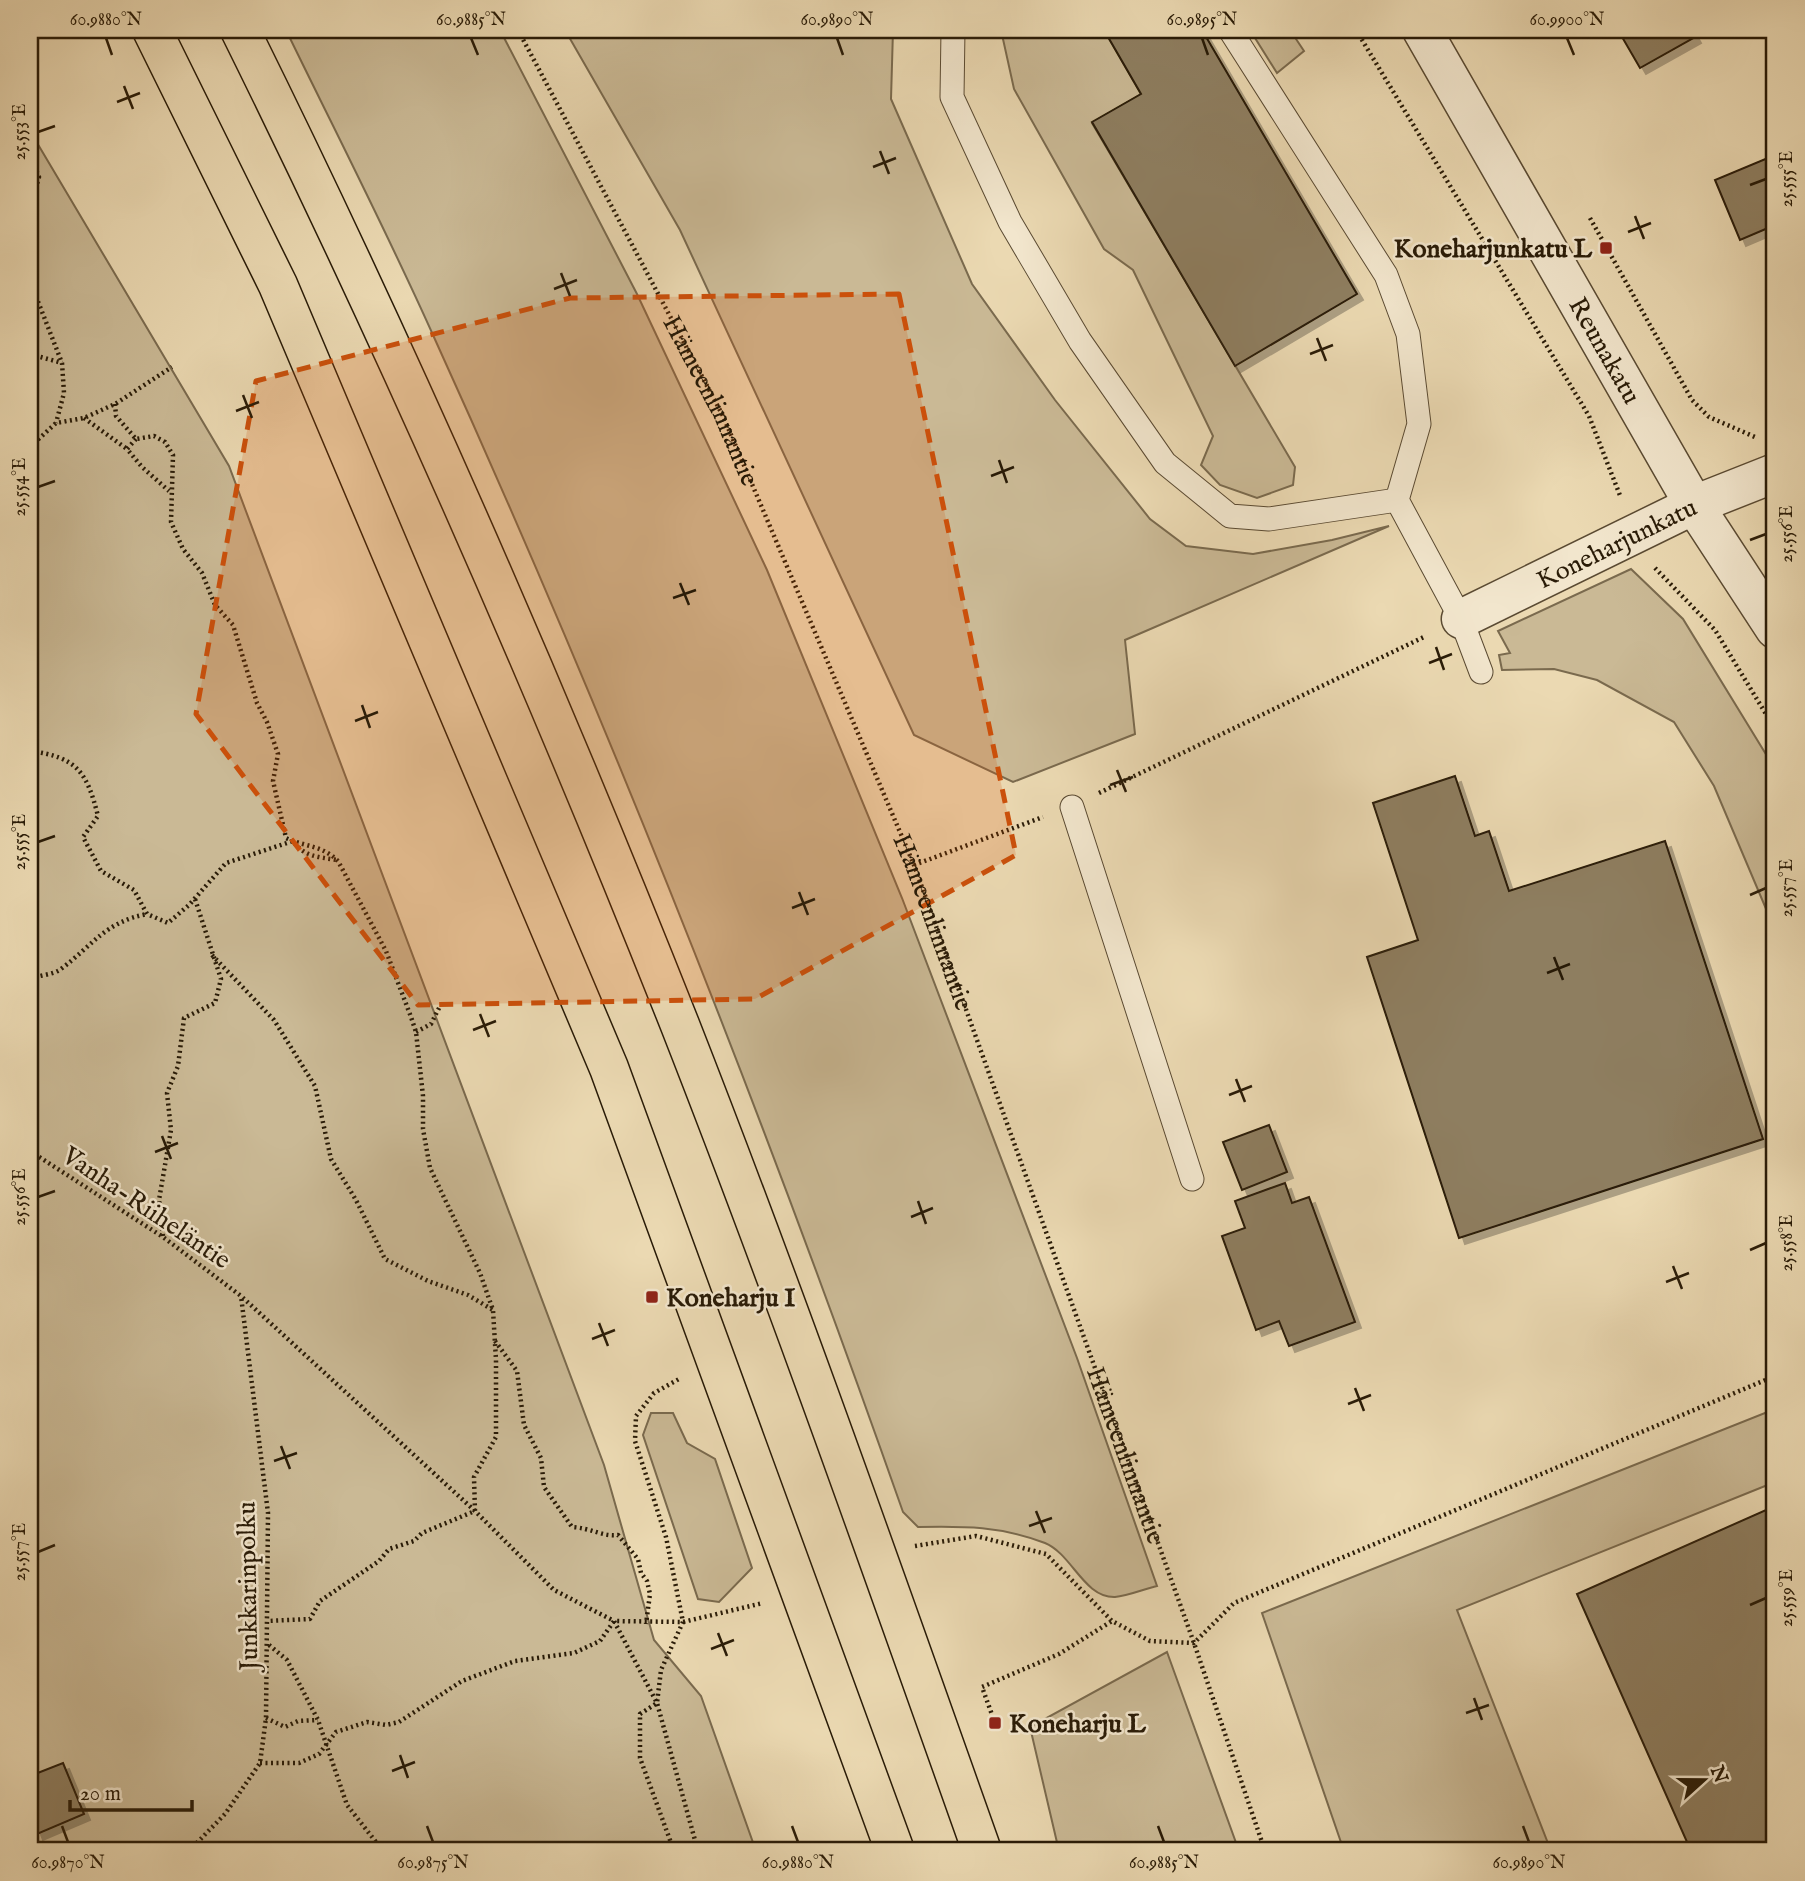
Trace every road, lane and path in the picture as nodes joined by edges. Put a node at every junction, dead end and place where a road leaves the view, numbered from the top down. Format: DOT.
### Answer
graph roads {
  1 [pos="152,30"];
  2 [pos="240,30"];
  3 [pos="518,30"];
  4 [pos="953,30"];
  5 [pos="1230,30"];
  6 [pos="1356,30"];
  7 [pos="1422,30"];
  8 [pos="30,156"];
  9 [pos="30,209"];
  10 [pos="1590,218"];
  11 [pos="30,281"];
  12 [pos="30,354"];
  13 [pos="62,363"];
  14 [pos="172,367"];
  15 [pos="115,404"];
  16 [pos="84,418"];
  17 [pos="56,423"];
  18 [pos="136,439"];
  19 [pos="1759,439"];
  20 [pos="30,447"];
  21 [pos="127,449"];
  22 [pos="1775,472"];
  23 [pos="169,491"];
  24 [pos="1397,500"];
  25 [pos="1694,505"];
  26 [pos="1635,534"];
  27 [pos="1461,619"];
  28 [pos="1775,629"];
  29 [pos="1481,672"];
  30 [pos="1775,729"];
  31 [pos="30,751"];
  32 [pos="1072,807"];
  33 [pos="293,841"];
  34 [pos="338,861"];
  35 [pos="914,865"];
  36 [pos="195,898"];
  37 [pos="148,914"];
  38 [pos="212,956"];
  39 [pos="30,979"];
  40 [pos="440,1006"];
  41 [pos="416,1031"];
  42 [pos="30,1144"];
  43 [pos="32,1152"];
  44 [pos="1192,1179"];
  45 [pos="163,1237"];
  46 [pos="242,1296"];
  47 [pos="493,1310"];
  48 [pos="494,1340"];
  49 [pos="677,1366"];
  50 [pos="1775,1376"];
  51 [pos="475,1511"];
  52 [pos="913,1546"];
  53 [pos="768,1602"];
  54 [pos="268,1621"];
  55 [pos="614,1621"];
  56 [pos="1112,1621"];
  57 [pos="683,1622"];
  58 [pos="646,1624"];
  59 [pos="1194,1643"];
  60 [pos="269,1644"];
  61 [pos="657,1703"];
  62 [pos="266,1718"];
  63 [pos="318,1720"];
  64 [pos="995,1723"];
  65 [pos="327,1741"];
  66 [pos="260,1763"];
  67 [pos="189,1851"];
  68 [pos="383,1851"];
  69 [pos="674,1851"];
  70 [pos="698,1851"];
  71 [pos="895,1851"];
  72 [pos="982,1851"];
  73 [pos="1265,1851"];
  1 -- 71 [label="main road"];
  2 -- 72 [label="main road"];
  3 -- 35 [label="path, Hämeenlinnantie"];
  4 -- 24 [label="lane"];
  5 -- 24 [label="lane"];
  6 -- 26 [label="path"];
  7 -- 25 [label="street, Reunakatu"];
  8 -- 9 [label="path"];
  10 -- 19 [label="path"];
  11 -- 13 [label="path"];
  12 -- 13 [label="path"];
  13 -- 17 [label="path"];
  14 -- 15 [label="path"];
  15 -- 16 [label="path"];
  15 -- 18 [label="path"];
  16 -- 17 [label="path"];
  16 -- 21 [label="path"];
  17 -- 20 [label="path"];
  18 -- 21 [label="path"];
  18 -- 23 [label="path"];
  21 -- 23 [label="path"];
  22 -- 25 [label="street, Koneharjunkatu"];
  23 -- 33 [label="path"];
  24 -- 27 [label="lane"];
  25 -- 26 [label="street, Koneharjunkatu"];
  25 -- 28 [label="street, Reunakatu"];
  26 -- 27 [label="street, Koneharjunkatu"];
  26 -- 30 [label="path"];
  27 -- 29 [label="lane"];
  27 -- 32 [label="path"];
  31 -- 37 [label="path"];
  32 -- 35 [label="path"];
  32 -- 44 [label="lane"];
  33 -- 34 [label="path"];
  33 -- 34 [label="path"];
  33 -- 36 [label="path"];
  34 -- 41 [label="path"];
  35 -- 59 [label="path, Hämeenlinnantie"];
  36 -- 37 [label="path"];
  36 -- 38 [label="path"];
  37 -- 39 [label="path"];
  38 -- 45 [label="path"];
  38 -- 47 [label="path"];
  40 -- 41 [label="path"];
  41 -- 47 [label="path"];
  42 -- 43 [label="path"];
  43 -- 45 [label="path, Vanha-Riiheläntie"];
  45 -- 46 [label="path, Vanha-Riiheläntie"];
  46 -- 51 [label="path, Vanha-Riiheläntie"];
  46 -- 54 [label="path, Junkkarinpolku"];
  47 -- 48 [label="path"];
  48 -- 51 [label="path"];
  48 -- 58 [label="path"];
  49 -- 57 [label="path"];
  50 -- 59 [label="path"];
  51 -- 54 [label="path"];
  51 -- 55 [label="path, Vanha-Riiheläntie"];
  52 -- 56 [label="path"];
  53 -- 57 [label="path"];
  54 -- 60 [label="path, Junkkarinpolku"];
  55 -- 58 [label="path"];
  55 -- 61 [label="path"];
  55 -- 65 [label="path"];
  56 -- 59 [label="path"];
  56 -- 64 [label="path"];
  57 -- 58 [label="path"];
  57 -- 61 [label="path"];
  59 -- 73 [label="path, Hämeenlinnantie"];
  60 -- 62 [label="path, Junkkarinpolku"];
  60 -- 63 [label="path"];
  61 -- 69 [label="path"];
  61 -- 70 [label="path"];
  62 -- 63 [label="path"];
  62 -- 66 [label="path, Junkkarinpolku"];
  63 -- 65 [label="path"];
  65 -- 66 [label="path"];
  65 -- 68 [label="path"];
  66 -- 67 [label="path, Junkkarinpolku"];
}
